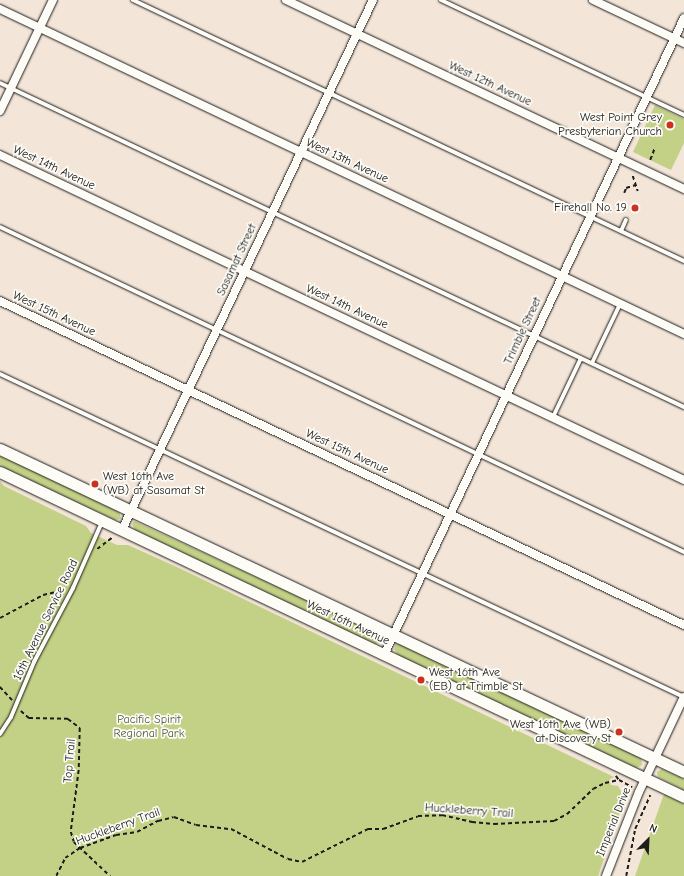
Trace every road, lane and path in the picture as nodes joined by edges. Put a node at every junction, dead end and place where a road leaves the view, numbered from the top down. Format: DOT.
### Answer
graph roads {
  1 [pos="53,0"];
  2 [pos="133,0"];
  3 [pos="286,0"];
  4 [pos="373,0"];
  5 [pos="441,0"];
  6 [pos="593,0"];
  7 [pos="0,9"];
  8 [pos="684,18"];
  9 [pos="39,28"];
  10 [pos="357,34"];
  11 [pos="674,39"];
  12 [pos="684,43"];
  13 [pos="0,83"];
  14 [pos="11,88"];
  15 [pos="329,94"];
  16 [pos="647,98"];
  17 [pos="0,111"];
  18 [pos="684,115"];
  19 [pos="655,147"];
  20 [pos="301,152"];
  21 [pos="0,155"];
  22 [pos="618,158"];
  23 [pos="650,160"];
  24 [pos="632,176"];
  25 [pos="636,184"];
  26 [pos="684,189"];
  27 [pos="638,191"];
  28 [pos="624,193"];
  29 [pos="273,212"];
  30 [pos="590,217"];
  31 [pos="626,220"];
  32 [pos="0,227"];
  33 [pos="621,231"];
  34 [pos="684,261"];
  35 [pos="245,271"];
  36 [pos="562,276"];
  37 [pos="0,301"];
  38 [pos="620,304"];
  39 [pos="217,330"];
  40 [pos="684,334"];
  41 [pos="534,336"];
  42 [pos="581,358"];
  43 [pos="592,363"];
  44 [pos="0,374"];
  45 [pos="189,390"];
  46 [pos="506,395"];
  47 [pos="684,407"];
  48 [pos="553,418"];
  49 [pos="0,449"];
  50 [pos="160,450"];
  51 [pos="478,454"];
  52 [pos="0,472"];
  53 [pos="684,480"];
  54 [pos="131,512"];
  55 [pos="451,514"];
  56 [pos="103,521"];
  57 [pos="118,533"];
  58 [pos="684,552"];
  59 [pos="89,554"];
  60 [pos="422,573"];
  61 [pos="73,588"];
  62 [pos="0,618"];
  63 [pos="684,625"];
  64 [pos="393,634"];
  65 [pos="384,654"];
  66 [pos="0,687"];
  67 [pos="684,697"];
  68 [pos="16,704"];
  69 [pos="2,727"];
  70 [pos="0,734"];
  71 [pos="654,758"];
  72 [pos="684,772"];
  73 [pos="645,778"];
  74 [pos="618,780"];
  75 [pos="650,795"];
  76 [pos="684,797"];
  77 [pos="80,848"];
  78 [pos="56,876"];
  79 [pos="110,876"];
  80 [pos="606,876"];
  81 [pos="626,876"];
  1 -- 9 [label="street"];
  2 -- 15 [label="lane"];
  3 -- 10 [label="street, West 12th Avenue"];
  4 -- 10 [label="street, Sasamat Street"];
  5 -- 16 [label="lane"];
  6 -- 11 [label="street"];
  7 -- 9 [label="street, West 13th Avenue"];
  8 -- 11 [label="street, Trimble Street"];
  9 -- 14 [label="street"];
  9 -- 20 [label="street, West 13th Avenue"];
  10 -- 15 [label="street, Sasamat Street"];
  10 -- 22 [label="street, West 12th Avenue"];
  11 -- 12 [label="street"];
  11 -- 16 [label="street, Trimble Street"];
  13 -- 14 [label="lane"];
  14 -- 17 [label="street"];
  14 -- 29 [label="lane"];
  15 -- 20 [label="street, Sasamat Street"];
  15 -- 30 [label="lane"];
  16 -- 18 [label="lane"];
  16 -- 22 [label="street, Trimble Street"];
  19 -- 23 [label="path"];
  20 -- 29 [label="street, Sasamat Street"];
  20 -- 36 [label="street, West 13th Avenue"];
  21 -- 35 [label="street, West 14th Avenue"];
  22 -- 26 [label="street, West 12th Avenue"];
  22 -- 30 [label="street, Trimble Street"];
  24 -- 25 [label="path"];
  25 -- 27 [label="path"];
  25 -- 28 [label="path"];
  29 -- 35 [label="street, Sasamat Street"];
  29 -- 41 [label="lane"];
  30 -- 33 [label="lane"];
  30 -- 36 [label="street, Trimble Street"];
  31 -- 33 [label="lane"];
  32 -- 39 [label="lane"];
  33 -- 34 [label="lane"];
  35 -- 39 [label="street, Sasamat Street"];
  35 -- 46 [label="street, West 14th Avenue"];
  36 -- 38 [label="street, West 13th Avenue"];
  36 -- 41 [label="street, Trimble Street"];
  37 -- 45 [label="street, West 15th Avenue"];
  38 -- 40 [label="street, West 13th Avenue"];
  38 -- 43 [label="lane"];
  39 -- 45 [label="street, Sasamat Street"];
  39 -- 51 [label="lane"];
  41 -- 42 [label="lane"];
  41 -- 46 [label="street, Trimble Street"];
  42 -- 43 [label="lane"];
  42 -- 48 [label="lane"];
  43 -- 47 [label="lane"];
  44 -- 50 [label="lane"];
  45 -- 50 [label="street, Sasamat Street"];
  45 -- 55 [label="street, West 15th Avenue"];
  46 -- 48 [label="street, West 14th Avenue"];
  46 -- 51 [label="street, Trimble Street"];
  48 -- 53 [label="street, West 14th Avenue"];
  49 -- 54 [label="main road, West 16th Avenue"];
  50 -- 54 [label="street, Sasamat Street"];
  50 -- 60 [label="lane"];
  51 -- 55 [label="street, Trimble Street"];
  51 -- 58 [label="lane"];
  52 -- 56 [label="main road, West 16th Avenue"];
  54 -- 57 [label="street, Sasamat Street"];
  54 -- 64 [label="main road, West 16th Avenue"];
  55 -- 60 [label="street, Trimble Street"];
  55 -- 63 [label="street, West 15th Avenue"];
  56 -- 57 [label="main road, West 16th Avenue"];
  56 -- 59 [label="lane, 16th Avenue Service Road"];
  57 -- 59 [label="path"];
  57 -- 65 [label="main road, West 16th Avenue"];
  59 -- 61 [label="lane, 16th Avenue Service Road"];
  60 -- 64 [label="street, Trimble Street"];
  60 -- 67 [label="lane"];
  61 -- 62 [label="path"];
  61 -- 68 [label="lane, 16th Avenue Service Road"];
  64 -- 65 [label="street, Trimble Street"];
  64 -- 71 [label="main road, West 16th Avenue"];
  65 -- 73 [label="main road, West 16th Avenue"];
  66 -- 68 [label="path, Top Trail"];
  67 -- 71 [label="street, Imperial Drive"];
  68 -- 69 [label="lane, 16th Avenue Service Road"];
  68 -- 77 [label="path, Top Trail"];
  69 -- 70 [label="lane, 16th Avenue Service Road"];
  71 -- 72 [label="main road, West 16th Avenue"];
  71 -- 73 [label="street, Imperial Drive"];
  73 -- 76 [label="main road, West 16th Avenue"];
  73 -- 80 [label="street, Imperial Drive"];
  74 -- 77 [label="path, Huckleberry Trail"];
  75 -- 81 [label="path"];
  77 -- 78 [label="path, Huckleberry Trail"];
  77 -- 79 [label="path, Top Trail"];
}
